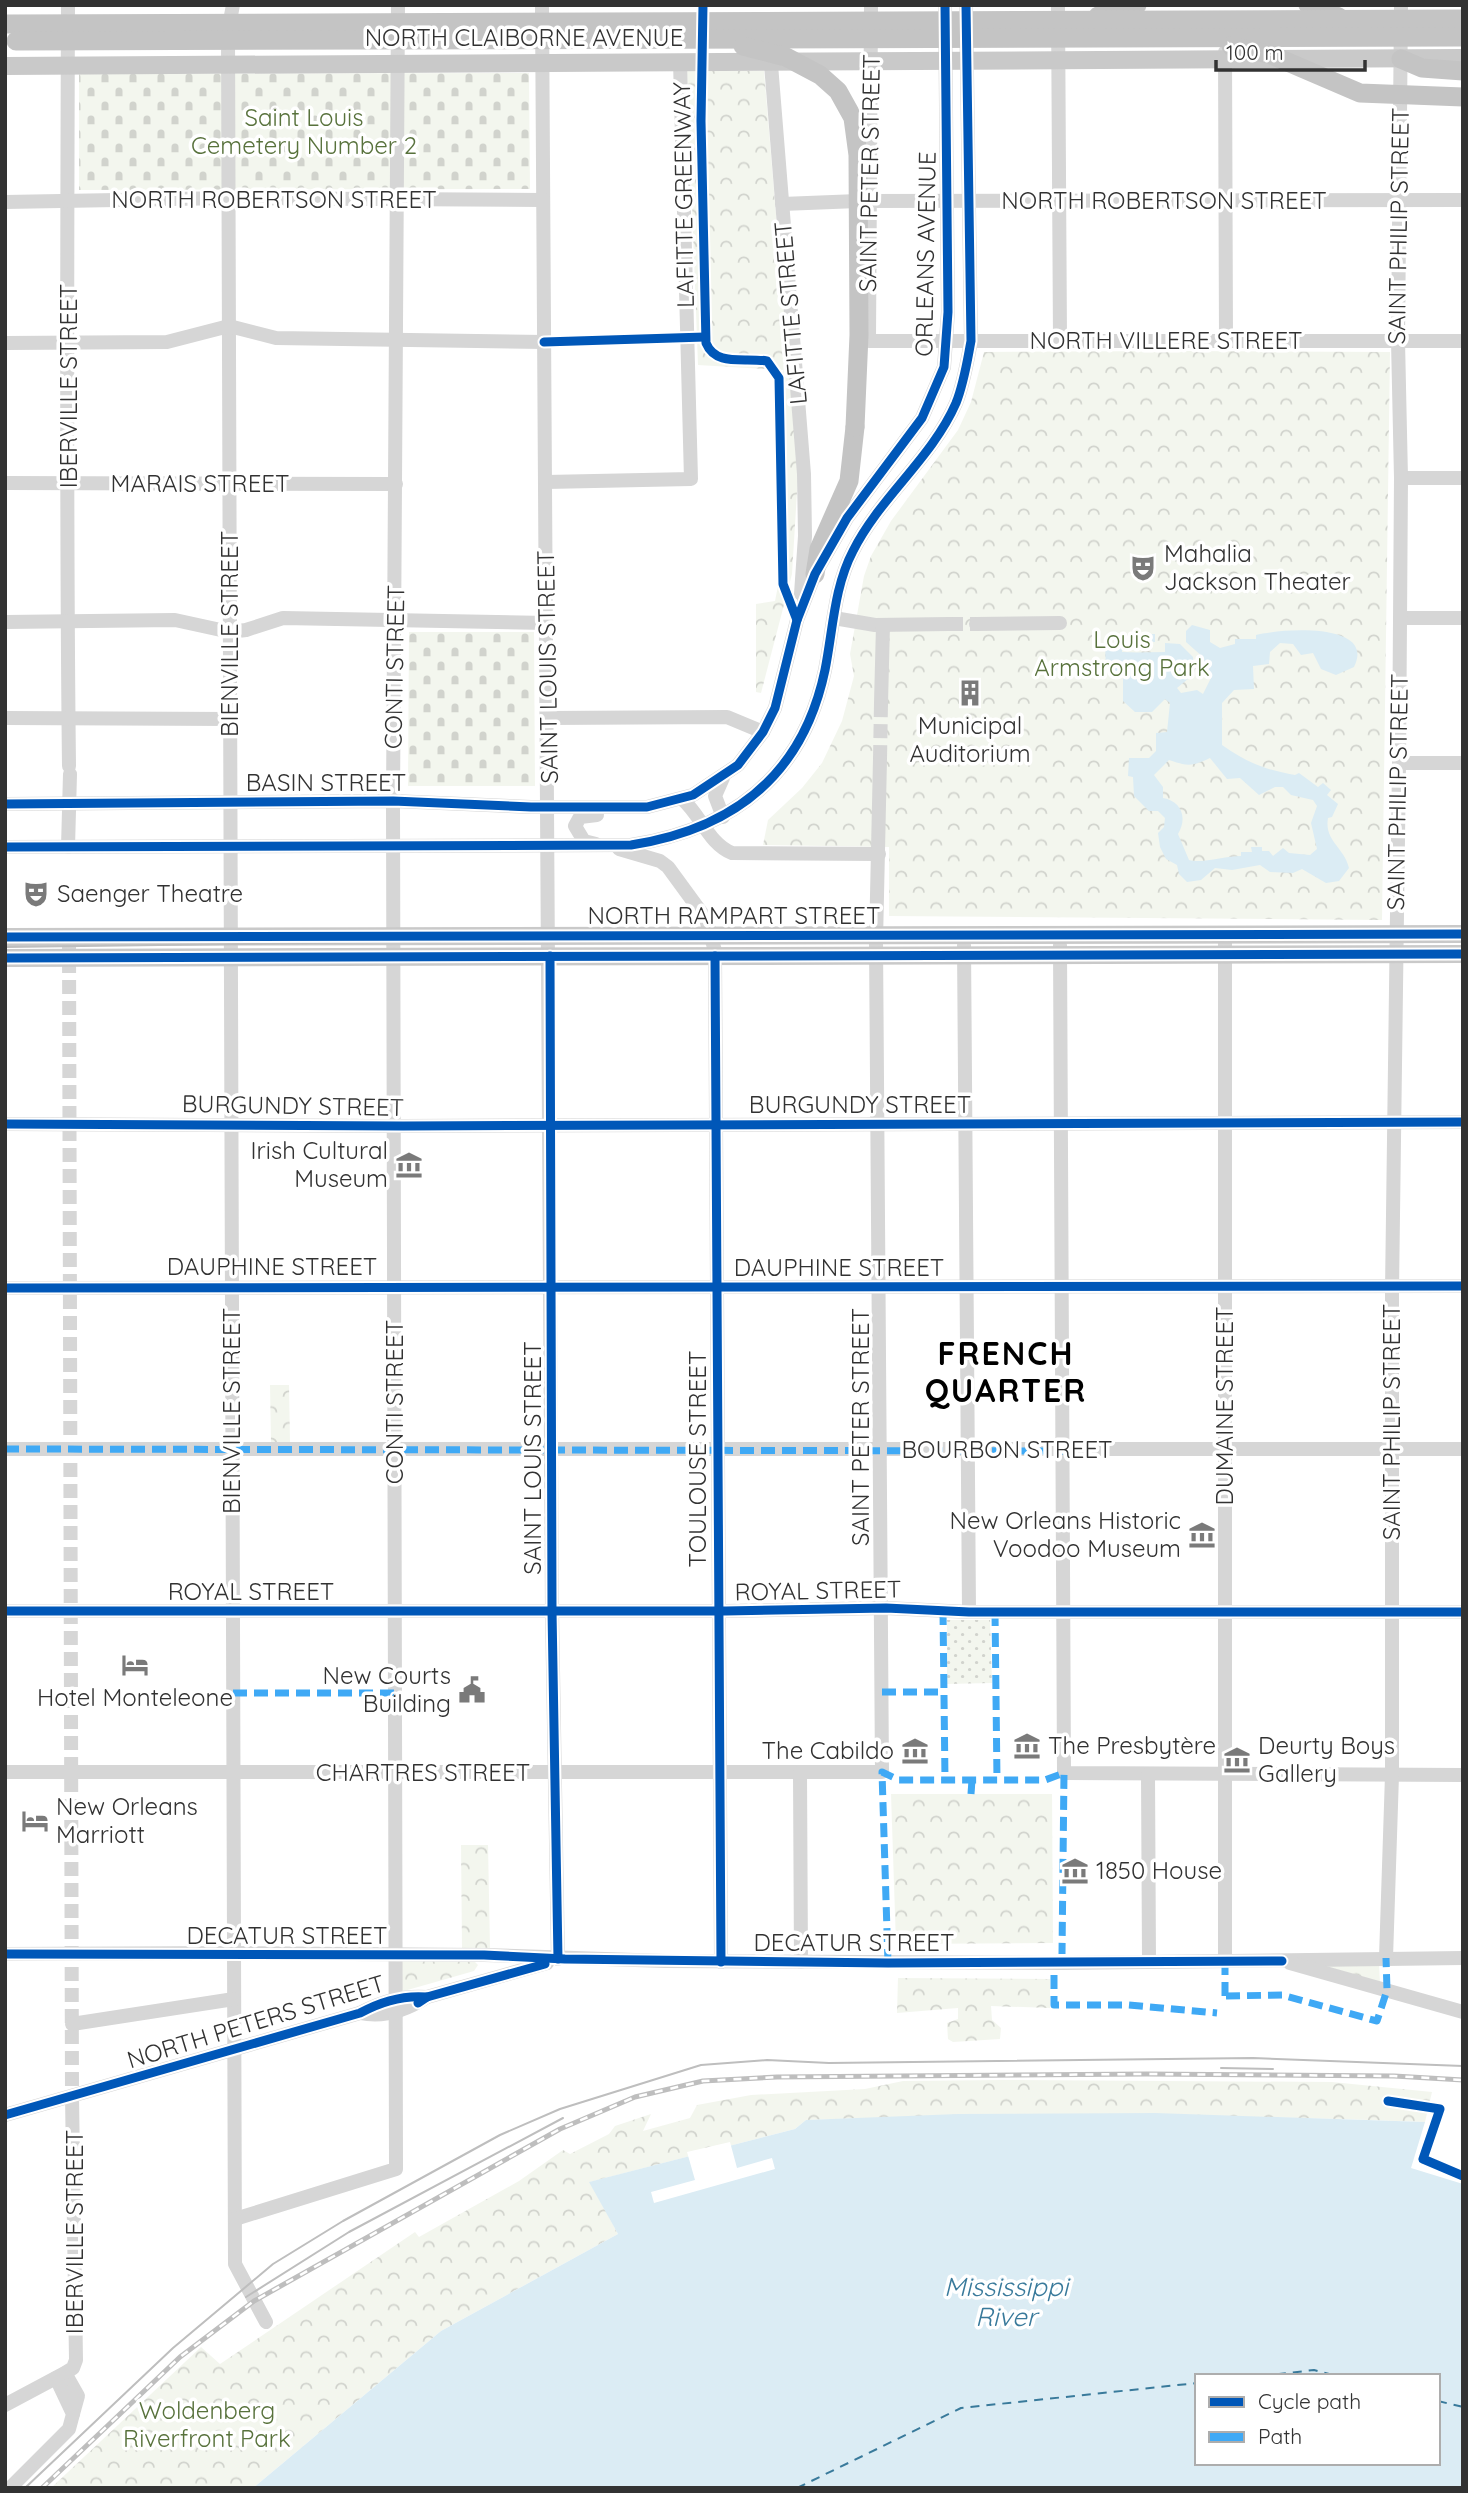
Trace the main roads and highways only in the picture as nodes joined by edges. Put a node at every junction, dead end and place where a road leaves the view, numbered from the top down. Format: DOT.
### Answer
graph roads {
  1 [pos="1138,5"];
  2 [pos="1308,5"];
  3 [pos="1061,12"];
  4 [pos="1463,19"];
  5 [pos="1347,20"];
  6 [pos="5,24"];
  7 [pos="1463,37"];
  8 [pos="1167,38"];
  9 [pos="714,39"];
  10 [pos="9,41"];
  11 [pos="1463,58"];
  12 [pos="1401,59"];
  13 [pos="5,66"];
  14 [pos="1463,71"];
  15 [pos="1463,97"];
  16 [pos="815,574"];
  17 [pos="1463,934"];
  18 [pos="5,937"];
  19 [pos="1463,954"];
  20 [pos="5,958"];
  1 -- 3 [label="highway, bridge"];
  2 -- 5 [label="highway"];
  3 -- 5 [label="highway, bridge"];
  3 -- 6 [label="highway, bridge"];
  4 -- 5 [label="highway, bridge"];
  7 -- 8 [label="highway, bridge"];
  8 -- 9 [label="highway, bridge"];
  8 -- 15 [label="highway, bridge"];
  9 -- 10 [label="highway, bridge"];
  9 -- 16 [label="highway, bridge"];
  11 -- 12 [label="main road, NORTH CLAIBORNE AVENUE"];
  12 -- 13 [label="main road, NORTH CLAIBORNE AVENUE"];
  12 -- 14 [label="highway"];
  17 -- 18 [label="main road, NORTH RAMPART STREET"];
  19 -- 20 [label="main road, NORTH RAMPART STREET"];
}
